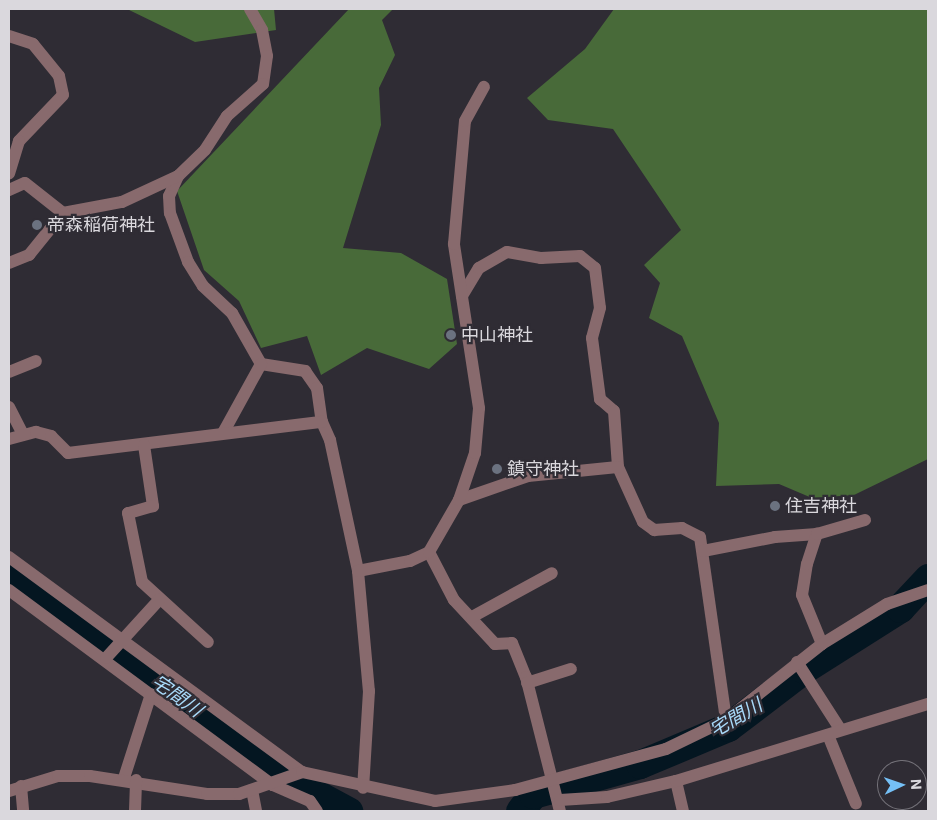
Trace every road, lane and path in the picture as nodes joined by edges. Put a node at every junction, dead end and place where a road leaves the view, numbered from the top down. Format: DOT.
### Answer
graph roads {
  1 [pos="250,9"];
  2 [pos="9,36"];
  3 [pos="484,87"];
  4 [pos="9,174"];
  5 [pos="178,176"];
  6 [pos="9,190"];
  7 [pos="63,212"];
  8 [pos="9,263"];
  9 [pos="462,296"];
  10 [pos="36,362"];
  11 [pos="261,364"];
  12 [pos="9,372"];
  13 [pos="9,407"];
  14 [pos="322,422"];
  15 [pos="22,433"];
  16 [pos="223,433"];
  17 [pos="9,439"];
  18 [pos="144,445"];
  19 [pos="618,467"];
  20 [pos="459,500"];
  21 [pos="865,520"];
  22 [pos="817,534"];
  23 [pos="703,551"];
  24 [pos="429,552"];
  25 [pos="9,557"];
  26 [pos="358,571"];
  27 [pos="552,574"];
  28 [pos="9,590"];
  29 [pos="928,590"];
  30 [pos="159,600"];
  31 [pos="472,617"];
  32 [pos="120,640"];
  33 [pos="208,642"];
  34 [pos="822,644"];
  35 [pos="108,655"];
  36 [pos="798,662"];
  37 [pos="571,669"];
  38 [pos="527,683"];
  39 [pos="151,694"];
  40 [pos="928,704"];
  41 [pos="726,720"];
  42 [pos="840,730"];
  43 [pos="828,735"];
  44 [pos="302,772"];
  45 [pos="130,779"];
  46 [pos="554,780"];
  47 [pos="676,781"];
  48 [pos="272,784"];
  49 [pos="15,788"];
  50 [pos="363,788"];
  51 [pos="252,790"];
  52 [pos="559,802"];
  53 [pos="856,804"];
  54 [pos="23,811"];
  55 [pos="135,811"];
  56 [pos="256,811"];
  57 [pos="317,811"];
  58 [pos="682,811"];
  1 -- 5 [label="street"];
  2 -- 4 [label="street"];
  3 -- 9 [label="street"];
  5 -- 7 [label="street"];
  5 -- 11 [label="street"];
  6 -- 7 [label="street"];
  7 -- 8 [label="street"];
  9 -- 19 [label="street"];
  9 -- 20 [label="street"];
  10 -- 12 [label="street"];
  11 -- 14 [label="street"];
  11 -- 16 [label="street"];
  13 -- 15 [label="street"];
  14 -- 16 [label="street"];
  14 -- 26 [label="street"];
  15 -- 17 [label="street"];
  15 -- 18 [label="street"];
  16 -- 18 [label="street"];
  18 -- 30 [label="street"];
  19 -- 20 [label="street"];
  19 -- 23 [label="street"];
  20 -- 24 [label="street"];
  21 -- 22 [label="street"];
  22 -- 23 [label="street"];
  22 -- 34 [label="street"];
  23 -- 41 [label="street"];
  24 -- 26 [label="street"];
  24 -- 31 [label="street"];
  25 -- 32 [label="street"];
  26 -- 50 [label="street"];
  27 -- 31 [label="street"];
  28 -- 35 [label="street"];
  29 -- 34 [label="street"];
  30 -- 32 [label="street"];
  30 -- 33 [label="street"];
  31 -- 38 [label="street"];
  32 -- 35 [label="street"];
  32 -- 44 [label="street"];
  34 -- 36 [label="street"];
  35 -- 39 [label="street"];
  36 -- 41 [label="street"];
  36 -- 42 [label="street"];
  37 -- 38 [label="street"];
  38 -- 46 [label="street"];
  39 -- 45 [label="street"];
  39 -- 48 [label="street"];
  40 -- 42 [label="street"];
  41 -- 46 [label="street"];
  42 -- 43 [label="street"];
  43 -- 47 [label="street"];
  43 -- 53 [label="street"];
  44 -- 48 [label="street"];
  44 -- 50 [label="street"];
  45 -- 49 [label="street"];
  45 -- 51 [label="street"];
  45 -- 55 [label="street"];
  46 -- 50 [label="street"];
  46 -- 52 [label="street"];
  47 -- 52 [label="street"];
  47 -- 58 [label="street"];
  48 -- 51 [label="street"];
  48 -- 57 [label="street"];
  49 -- 54 [label="street"];
  51 -- 56 [label="street"];
}
